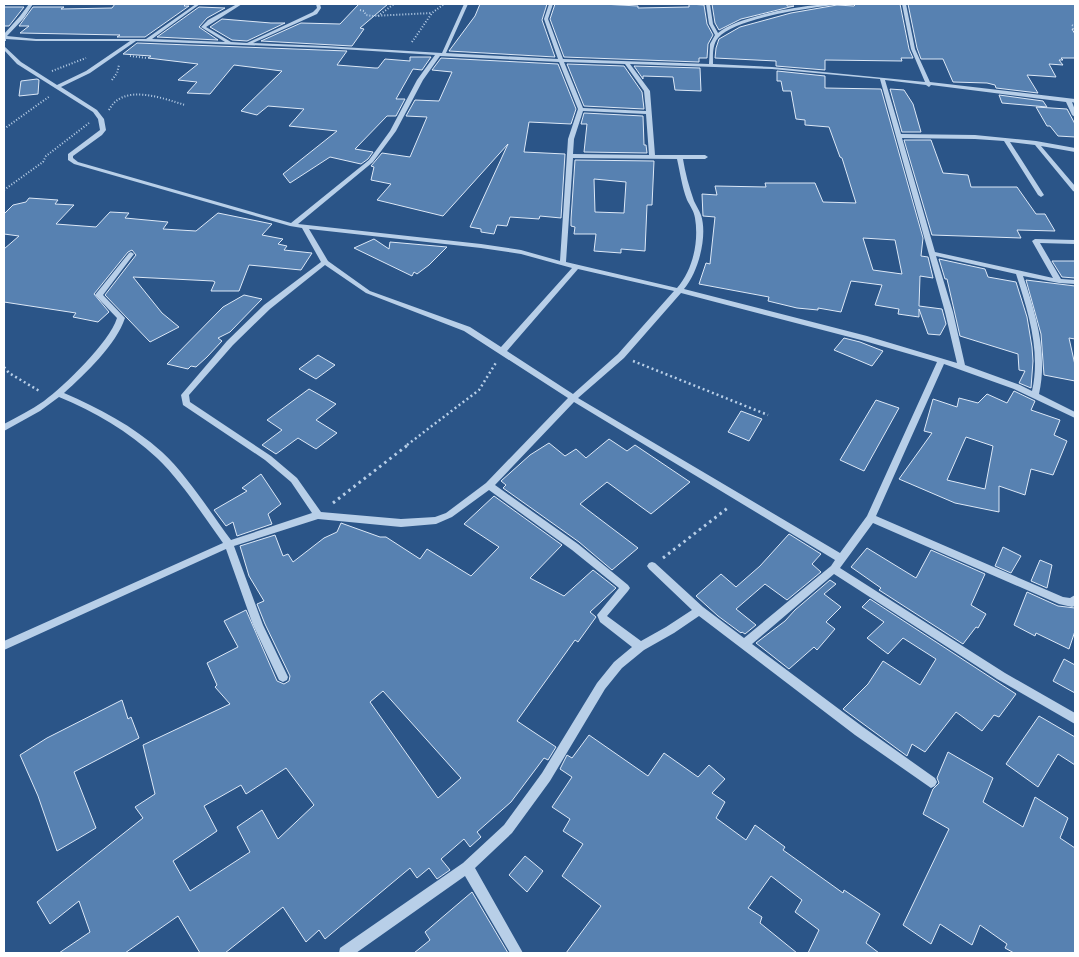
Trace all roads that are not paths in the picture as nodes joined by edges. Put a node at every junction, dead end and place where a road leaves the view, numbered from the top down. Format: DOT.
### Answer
graph roads {
  1 [pos="31,4"];
  2 [pos="198,4"];
  3 [pos="240,4"];
  4 [pos="318,4"];
  5 [pos="466,4"];
  6 [pos="551,4"];
  7 [pos="708,4"];
  8 [pos="834,4"];
  9 [pos="904,4"];
  10 [pos="717,35"];
  11 [pos="4,37"];
  12 [pos="135,40"];
  13 [pos="146,41"];
  14 [pos="232,44"];
  15 [pos="246,44"];
  16 [pos="4,46"];
  17 [pos="442,53"];
  18 [pos="561,61"];
  19 [pos="627,64"];
  20 [pos="711,65"];
  21 [pos="882,78"];
  22 [pos="929,85"];
  23 [pos="59,88"];
  24 [pos="1068,100"];
  25 [pos="1075,101"];
  26 [pos="581,109"];
  27 [pos="648,113"];
  28 [pos="1075,115"];
  29 [pos="898,136"];
  30 [pos="1006,140"];
  31 [pos="1036,143"];
  32 [pos="1075,150"];
  33 [pos="570,156"];
  34 [pos="652,157"];
  35 [pos="680,157"];
  36 [pos="705,157"];
  37 [pos="1075,190"];
  38 [pos="1041,195"];
  39 [pos="292,225"];
  40 [pos="305,227"];
  41 [pos="1075,242"];
  42 [pos="932,252"];
  43 [pos="131,254"];
  44 [pos="325,262"];
  45 [pos="563,264"];
  46 [pos="576,267"];
  47 [pos="1019,273"];
  48 [pos="1058,281"];
  49 [pos="1075,282"];
  50 [pos="680,290"];
  51 [pos="504,350"];
  52 [pos="941,361"];
  53 [pos="962,366"];
  54 [pos="55,396"];
  55 [pos="1036,396"];
  56 [pos="573,398"];
  57 [pos="1075,415"];
  58 [pos="4,428"];
  59 [pos="489,485"];
  60 [pos="318,515"];
  61 [pos="871,518"];
  62 [pos="229,544"];
  63 [pos="842,559"];
  64 [pos="652,566"];
  65 [pos="834,569"];
  66 [pos="1075,599"];
  67 [pos="699,610"];
  68 [pos="745,644"];
  69 [pos="4,646"];
  70 [pos="640,647"];
  71 [pos="283,677"];
  72 [pos="1075,719"];
  73 [pos="931,782"];
  74 [pos="467,867"];
  75 [pos="345,953"];
  76 [pos="517,953"];
  1 -- 11 [label="street"];
  2 -- 13 [label="street"];
  3 -- 14 [label="street"];
  4 -- 15 [label="street"];
  5 -- 17 [label="street"];
  6 -- 18 [label="street"];
  7 -- 10 [label="street"];
  8 -- 10 [label="street"];
  9 -- 22 [label="street"];
  10 -- 20 [label="street"];
  11 -- 12 [label="street"];
  11 -- 16 [label="street"];
  12 -- 13 [label="street"];
  12 -- 23 [label="street"];
  13 -- 14 [label="street"];
  14 -- 15 [label="street"];
  15 -- 17 [label="street"];
  16 -- 23 [label="street"];
  17 -- 18 [label="street"];
  17 -- 39 [label="street"];
  18 -- 19 [label="street"];
  18 -- 26 [label="street"];
  19 -- 20 [label="street"];
  19 -- 27 [label="street"];
  20 -- 21 [label="street"];
  21 -- 22 [label="street"];
  21 -- 29 [label="street"];
  22 -- 24 [label="street"];
  23 -- 39 [label="street"];
  24 -- 25 [label="street"];
  24 -- 28 [label="street"];
  26 -- 27 [label="street"];
  26 -- 33 [label="street"];
  27 -- 34 [label="street"];
  29 -- 30 [label="street"];
  29 -- 42 [label="street"];
  30 -- 31 [label="street"];
  30 -- 38 [label="street"];
  31 -- 32 [label="street"];
  31 -- 37 [label="street"];
  33 -- 34 [label="street"];
  33 -- 45 [label="street"];
  34 -- 35 [label="street"];
  35 -- 36 [label="street"];
  35 -- 50 [label="street"];
  39 -- 40 [label="street"];
  40 -- 44 [label="street"];
  40 -- 45 [label="street"];
  41 -- 48 [label="street"];
  42 -- 47 [label="street"];
  42 -- 53 [label="street"];
  43 -- 54 [label="street"];
  44 -- 51 [label="street"];
  44 -- 60 [label="street"];
  45 -- 46 [label="street"];
  46 -- 50 [label="street"];
  46 -- 51 [label="street"];
  47 -- 48 [label="street"];
  47 -- 55 [label="street"];
  48 -- 49 [label="street"];
  50 -- 52 [label="street"];
  50 -- 56 [label="street"];
  51 -- 56 [label="street"];
  52 -- 53 [label="street"];
  52 -- 61 [label="street"];
  53 -- 55 [label="street"];
  54 -- 58 [label="street"];
  54 -- 62 [label="street"];
  55 -- 57 [label="street"];
  56 -- 59 [label="street"];
  56 -- 63 [label="street"];
  59 -- 60 [label="street"];
  59 -- 70 [label="street"];
  60 -- 62 [label="street"];
  61 -- 63 [label="street"];
  61 -- 66 [label="street"];
  62 -- 69 [label="street"];
  62 -- 71 [label="street"];
  63 -- 65 [label="street"];
  64 -- 67 [label="street"];
  65 -- 68 [label="street"];
  65 -- 72 [label="street"];
  67 -- 68 [label="street"];
  67 -- 70 [label="street"];
  68 -- 73 [label="street"];
  70 -- 74 [label="street"];
  74 -- 75 [label="street"];
  74 -- 76 [label="street"];
}
